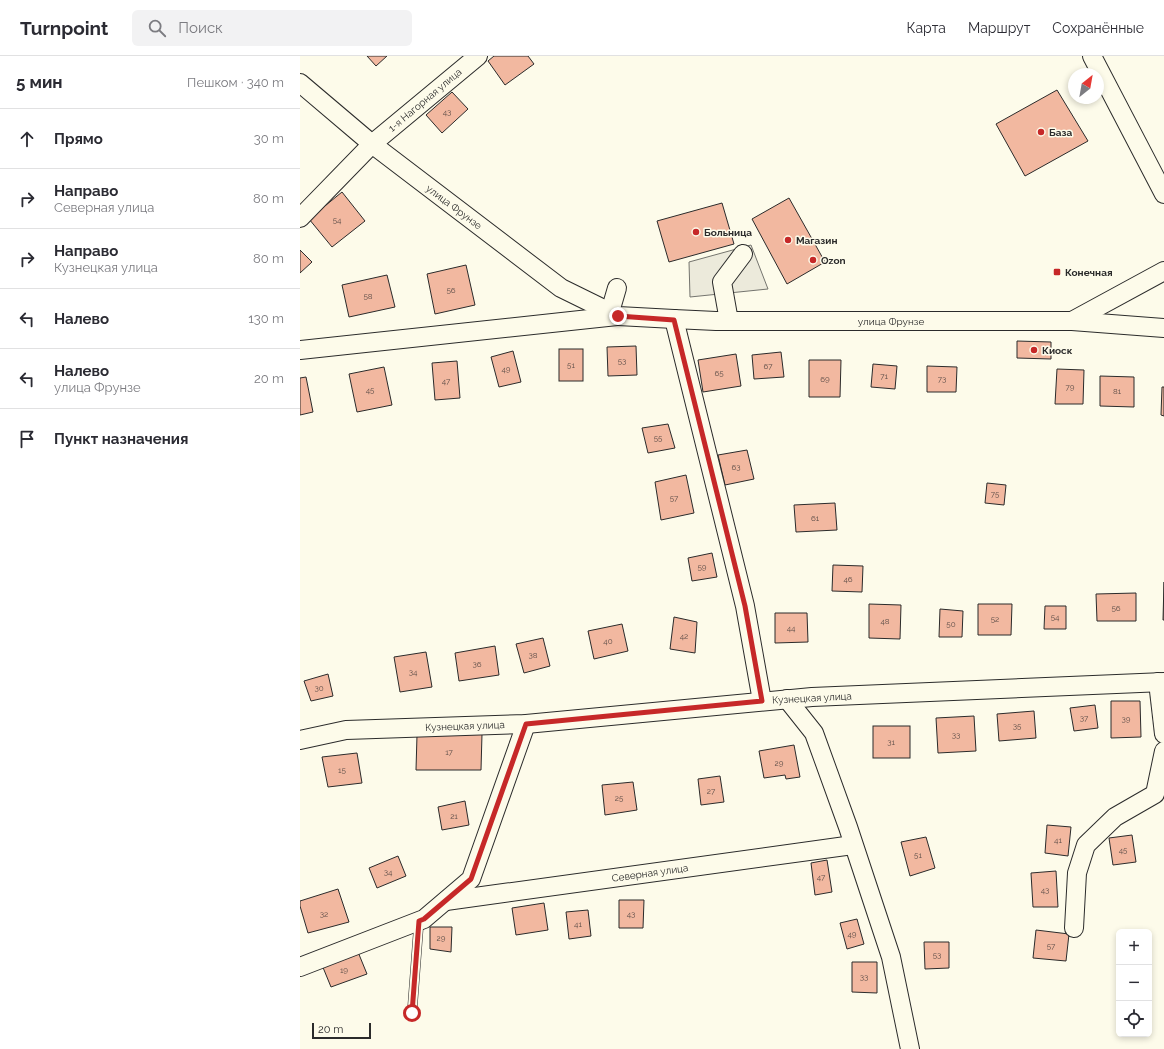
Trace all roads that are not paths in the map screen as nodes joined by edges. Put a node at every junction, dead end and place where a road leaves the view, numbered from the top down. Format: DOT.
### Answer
graph roads {
  1 [pos="478,56"];
  2 [pos="1092,56"];
  3 [pos="300,84"];
  4 [pos="372,144"];
  5 [pos="1164,194"];
  6 [pos="300,218"];
  7 [pos="743,254"];
  8 [pos="1164,271"];
  9 [pos="617,288"];
  10 [pos="614,314"];
  11 [pos="674,320"];
  12 [pos="729,321"];
  13 [pos="1072,321"];
  14 [pos="1164,328"];
  15 [pos="300,350"];
  16 [pos="1161,682"];
  17 [pos="787,699"];
  18 [pos="762,701"];
  19 [pos="526,724"];
  20 [pos="1164,734"];
  21 [pos="300,740"];
  22 [pos="1164,751"];
  23 [pos="854,845"];
  24 [pos="446,901"];
  25 [pos="419,921"];
  26 [pos="1074,928"];
  27 [pos="300,967"];
  28 [pos="412,1013"];
  29 [pos="909,1045"];
  1 -- 4 [label="street, 1-я Нагорная улица"];
  2 -- 5 [label="street"];
  3 -- 4 [label="street, улица Фрунзе"];
  4 -- 6 [label="street, 1-я Нагорная улица"];
  4 -- 10 [label="street, улица Фрунзе"];
  7 -- 12 [label="street"];
  8 -- 13 [label="street"];
  9 -- 10 [label="street"];
  10 -- 11 [label="street, улица Фрунзе"];
  10 -- 15 [label="street, улица Фрунзе"];
  11 -- 12 [label="street, улица Фрунзе"];
  11 -- 18 [label="street"];
  12 -- 13 [label="street, улица Фрунзе"];
  13 -- 14 [label="street, улица Фрунзе"];
  16 -- 17 [label="street, Кузнецкая улица"];
  16 -- 20 [label="street, Кузнецкая улица"];
  17 -- 18 [label="street, Кузнецкая улица"];
  17 -- 23 [label="street"];
  18 -- 19 [label="street, Кузнецкая улица"];
  19 -- 21 [label="street, Кузнецкая улица"];
  19 -- 24 [label="street"];
  22 -- 26 [label="street"];
  23 -- 24 [label="street, Северная улица"];
  23 -- 29 [label="street"];
  24 -- 25 [label="street"];
  25 -- 27 [label="street"];
  25 -- 28 [label="lane"];
}
